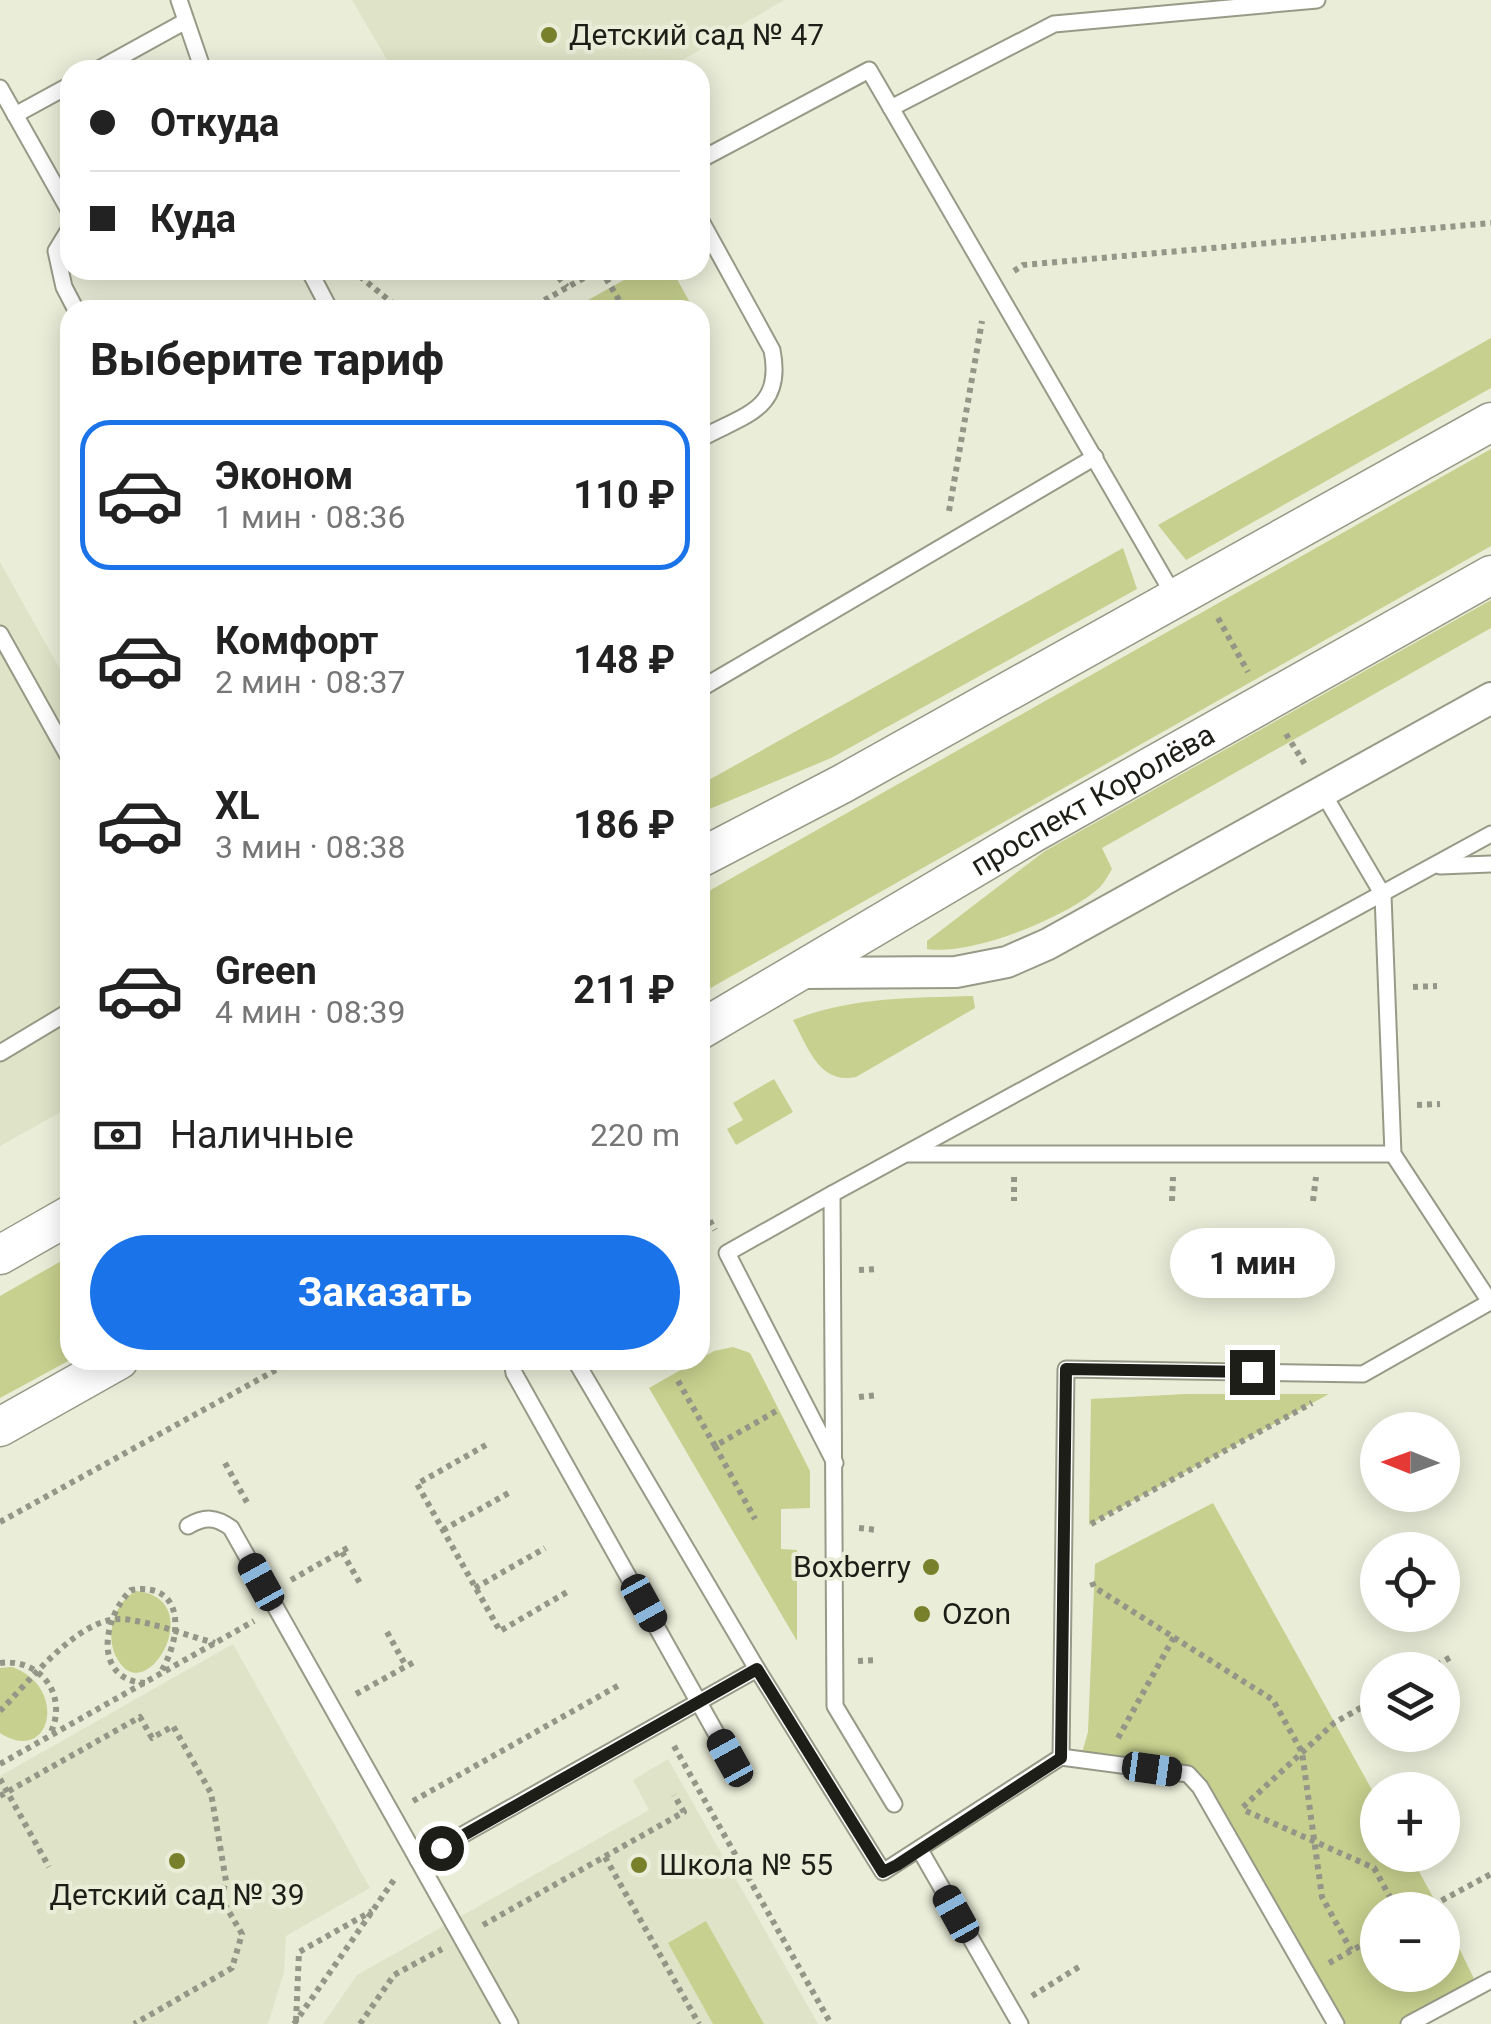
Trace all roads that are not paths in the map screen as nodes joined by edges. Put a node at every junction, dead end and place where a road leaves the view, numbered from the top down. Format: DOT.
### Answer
graph roads {
  1 [pos="179,0"];
  2 [pos="1317,0"];
  3 [pos="184,22"];
  4 [pos="115,60"];
  5 [pos="199,60"];
  6 [pos="0,88"];
  7 [pos="60,90"];
  8 [pos="891,108"];
  9 [pos="15,115"];
  10 [pos="710,155"];
  11 [pos="60,194"];
  12 [pos="710,238"];
  13 [pos="60,244"];
  14 [pos="60,270"];
  15 [pos="1491,422"];
  16 [pos="710,433"];
  17 [pos="1095,457"];
  18 [pos="1491,575"];
  19 [pos="1188,592"];
  20 [pos="0,634"];
  21 [pos="710,683"];
  22 [pos="1491,698"];
  23 [pos="60,741"];
  24 [pos="1323,793"];
  25 [pos="1491,834"];
  26 [pos="710,853"];
  27 [pos="1491,864"];
  28 [pos="1437,866"];
  29 [pos="1383,894"];
  30 [pos="801,973"];
  31 [pos="60,1017"];
  32 [pos="710,1024"];
  33 [pos="0,1054"];
  34 [pos="904,1154"];
  35 [pos="1394,1154"];
  36 [pos="832,1194"];
  37 [pos="60,1221"];
  38 [pos="0,1255"];
  39 [pos="1490,1301"];
  40 [pos="101,1370"];
  41 [pos="514,1370"];
  42 [pos="581,1370"];
  43 [pos="0,1427"];
  44 [pos="835,1464"];
  45 [pos="188,1526"];
  46 [pos="757,1669"];
  47 [pos="700,1702"];
  48 [pos="730,1758"];
  49 [pos="1061,1758"];
  50 [pos="894,1804"];
  51 [pos="920,1850"];
  52 [pos="418,1860"];
  53 [pos="1491,1980"];
  54 [pos="510,2024"];
  55 [pos="1020,2024"];
  56 [pos="1336,2024"];
  57 [pos="1409,2024"];
  1 -- 3 [label="lane"];
  2 -- 8 [label="lane"];
  3 -- 4 [label="lane"];
  3 -- 5 [label="lane"];
  6 -- 9 [label="lane"];
  7 -- 9 [label="lane"];
  8 -- 10 [label="lane"];
  8 -- 17 [label="lane"];
  9 -- 11 [label="lane"];
  12 -- 16 [label="lane"];
  13 -- 14 [label="lane"];
  15 -- 19 [label="street"];
  17 -- 19 [label="lane"];
  17 -- 21 [label="lane"];
  18 -- 30 [label="street, проспект Королёва"];
  19 -- 26 [label="street"];
  20 -- 23 [label="lane"];
  22 -- 24 [label="street"];
  24 -- 29 [label="lane"];
  24 -- 30 [label="street"];
  25 -- 28 [label="lane"];
  27 -- 28 [label="lane"];
  28 -- 29 [label="lane"];
  29 -- 34 [label="lane"];
  29 -- 35 [label="lane"];
  30 -- 32 [label="street, проспект Королёва"];
  31 -- 33 [label="lane"];
  34 -- 35 [label="lane"];
  34 -- 36 [label="lane"];
  35 -- 39 [label="lane"];
  36 -- 44 [label="lane"];
  36 -- 44 [label="lane"];
  37 -- 38 [label="street"];
  39 -- 49 [label="lane"];
  40 -- 43 [label="street"];
  41 -- 47 [label="lane"];
  42 -- 46 [label="lane"];
  44 -- 50 [label="lane"];
  45 -- 52 [label="lane"];
  46 -- 47 [label="lane"];
  46 -- 51 [label="lane"];
  47 -- 48 [label="lane"];
  47 -- 52 [label="lane"];
  49 -- 51 [label="lane"];
  49 -- 56 [label="lane"];
  51 -- 55 [label="lane"];
  52 -- 54 [label="lane"];
  53 -- 57 [label="lane"];
}
